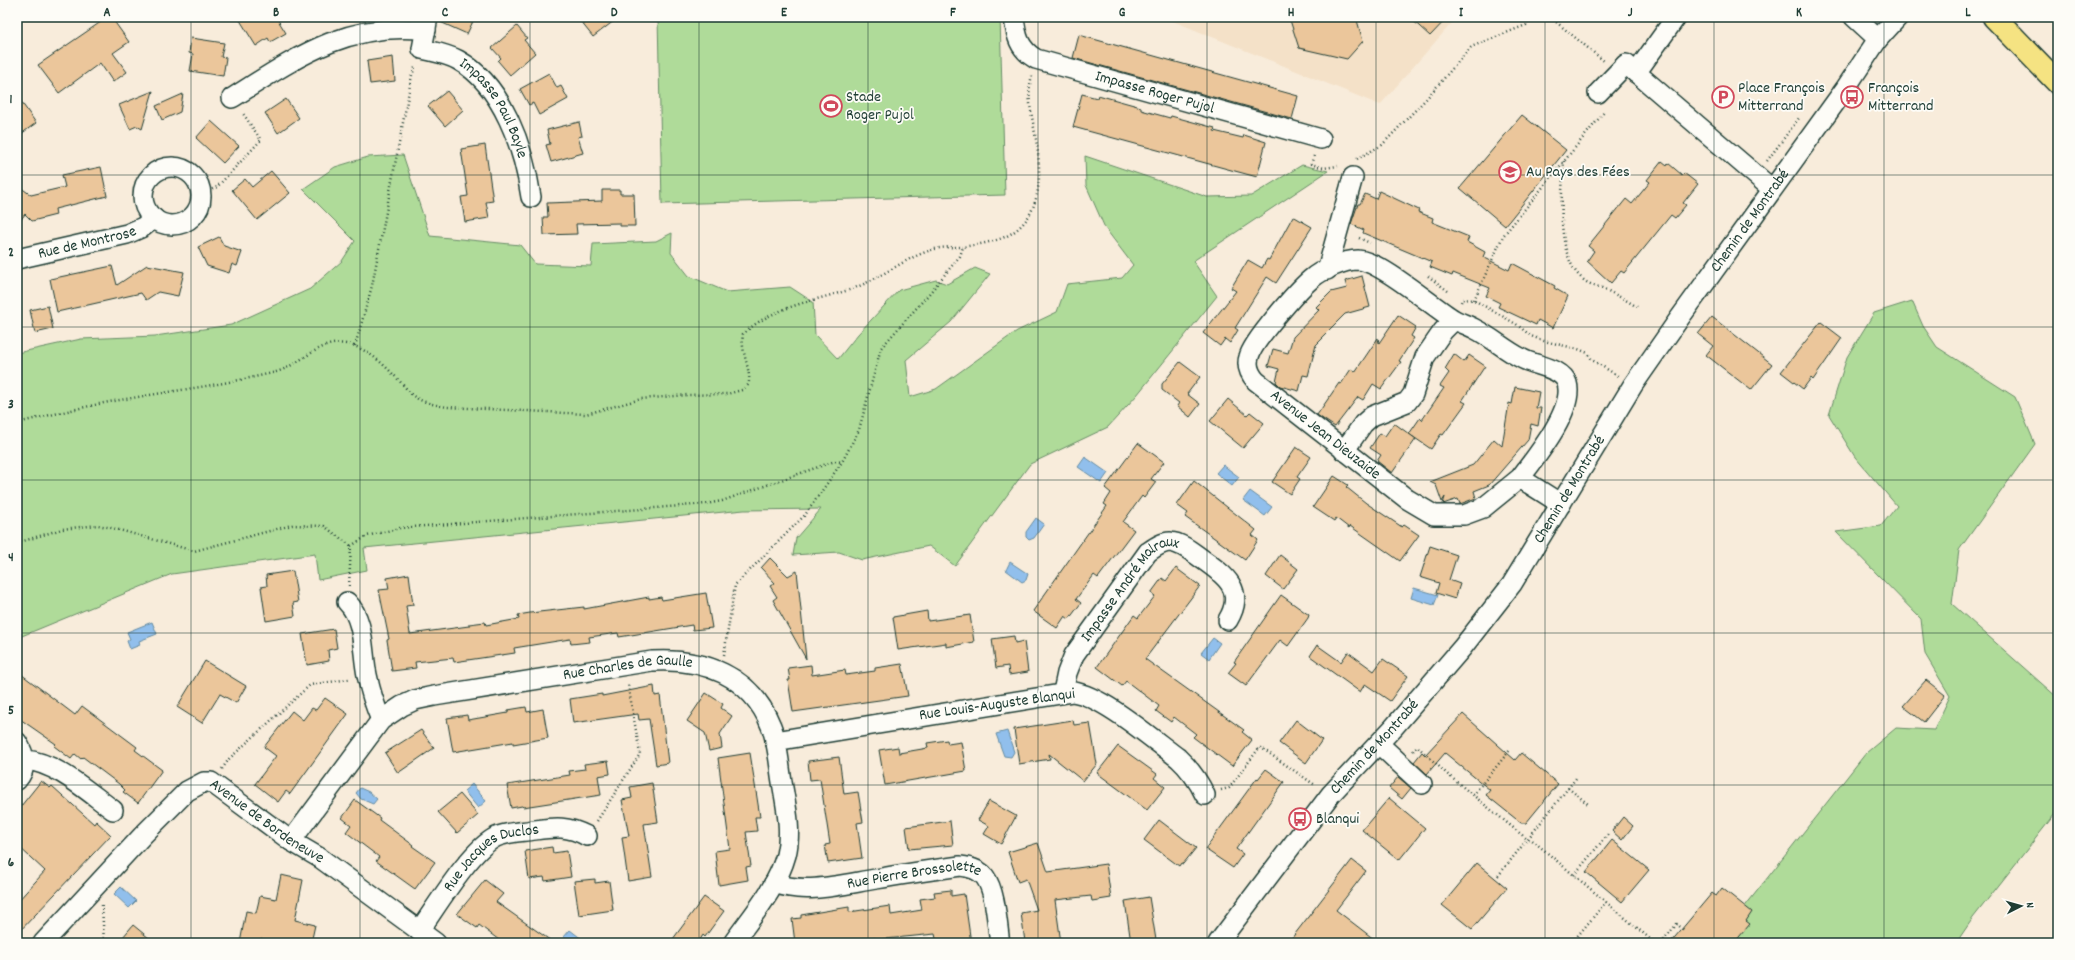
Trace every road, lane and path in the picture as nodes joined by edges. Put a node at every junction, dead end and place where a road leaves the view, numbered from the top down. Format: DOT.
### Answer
graph roads {
  1 [pos="1014,17"];
  2 [pos="1531,17"];
  3 [pos="1550,17"];
  4 [pos="1676,17"];
  5 [pos="1854,17"];
  6 [pos="1898,17"];
  7 [pos="1994,17"];
  8 [pos="427,23"];
  9 [pos="1878,39"];
  10 [pos="422,49"];
  11 [pos="1036,59"];
  12 [pos="1605,61"];
  13 [pos="1631,68"];
  14 [pos="2058,83"];
  15 [pos="232,98"];
  16 [pos="1603,99"];
  17 [pos="1321,139"];
  18 [pos="1564,160"];
  19 [pos="1351,171"];
  20 [pos="1772,189"];
  21 [pos="201,194"];
  22 [pos="530,197"];
  23 [pos="154,218"];
  24 [pos="963,247"];
  25 [pos="17,259"];
  26 [pos="1327,270"];
  27 [pos="1637,307"];
  28 [pos="1454,320"];
  29 [pos="355,346"];
  30 [pos="1634,386"];
  31 [pos="17,423"];
  32 [pos="1344,451"];
  33 [pos="842,462"];
  34 [pos="1520,478"];
  35 [pos="1561,504"];
  36 [pos="17,543"];
  37 [pos="351,546"];
  38 [pos="347,602"];
  39 [pos="1228,620"];
  40 [pos="626,665"];
  41 [pos="722,671"];
  42 [pos="367,676"];
  43 [pos="1063,692"];
  44 [pos="381,720"];
  45 [pos="775,741"];
  46 [pos="17,742"];
  47 [pos="1378,744"];
  48 [pos="1510,750"];
  49 [pos="25,760"];
  50 [pos="1402,765"];
  51 [pos="1577,777"];
  52 [pos="17,780"];
  53 [pos="212,782"];
  54 [pos="1422,784"];
  55 [pos="1568,788"];
  56 [pos="1331,794"];
  57 [pos="1205,795"];
  58 [pos="1473,795"];
  59 [pos="1588,804"];
  60 [pos="113,810"];
  61 [pos="1609,833"];
  62 [pos="587,836"];
  63 [pos="1527,839"];
  64 [pos="291,841"];
  65 [pos="1498,876"];
  66 [pos="1574,876"];
  67 [pos="774,883"];
  68 [pos="99,884"];
  69 [pos="1606,902"];
  70 [pos="419,931"];
  71 [pos="1685,931"];
  72 [pos="1576,939"];
  73 [pos="43,943"];
  74 [pos="104,943"];
  75 [pos="436,943"];
  76 [pos="733,943"];
  77 [pos="1000,943"];
  78 [pos="1218,943"];
  79 [pos="1655,943"];
  80 [pos="1661,943"];
  1 -- 11 [label="street, Impasse Roger Pujol"];
  2 -- 19 [label="path"];
  3 -- 12 [label="path"];
  4 -- 13 [label="street"];
  5 -- 9 [label="street"];
  6 -- 9 [label="street, Chemin de Montrabé"];
  7 -- 14 [label="main road"];
  8 -- 10 [label="street"];
  8 -- 15 [label="street"];
  9 -- 20 [label="street, Chemin de Montrabé"];
  10 -- 22 [label="street, Impasse Paul Bayle"];
  10 -- 29 [label="path"];
  11 -- 17 [label="street, Impasse Roger Pujol"];
  11 -- 24 [label="path"];
  13 -- 16 [label="street"];
  13 -- 20 [label="street"];
  15 -- 21 [label="path"];
  16 -- 18 [label="path"];
  17 -- 19 [label="path"];
  18 -- 27 [label="path"];
  18 -- 30 [label="path"];
  19 -- 26 [label="street"];
  20 -- 30 [label="street, Chemin de Montrabé"];
  21 -- 23 [label="street, Rue de Montrose"];
  21 -- 23 [label="street, Rue de Montrose"];
  23 -- 25 [label="street, Rue de Montrose"];
  24 -- 29 [label="path"];
  24 -- 33 [label="path"];
  26 -- 28 [label="street, Avenue Jean Dieuzaide"];
  26 -- 32 [label="street, Avenue Jean Dieuzaide"];
  28 -- 32 [label="street"];
  28 -- 34 [label="street, Avenue Jean Dieuzaide"];
  29 -- 31 [label="path"];
  30 -- 35 [label="street, Chemin de Montrabé"];
  32 -- 34 [label="street, Avenue Jean Dieuzaide"];
  33 -- 37 [label="path"];
  33 -- 41 [label="path"];
  34 -- 35 [label="street"];
  35 -- 47 [label="street, Chemin de Montrabé"];
  36 -- 37 [label="path"];
  37 -- 38 [label="path"];
  38 -- 42 [label="street"];
  39 -- 43 [label="street, Impasse André Malraux"];
  40 -- 41 [label="street, Rue Charles de Gaulle"];
  40 -- 44 [label="street, Rue Charles de Gaulle"];
  40 -- 62 [label="path"];
  41 -- 45 [label="street, Rue Charles de Gaulle"];
  42 -- 44 [label="street"];
  42 -- 53 [label="path"];
  43 -- 45 [label="street, Rue Louis-Auguste Blanqui"];
  43 -- 57 [label="street, Rue Louis-Auguste Blanqui"];
  44 -- 64 [label="street, Rue Charles de Gaulle"];
  45 -- 67 [label="street, Rue Charles de Gaulle"];
  46 -- 49 [label="street"];
  47 -- 50 [label="street"];
  47 -- 56 [label="street, Chemin de Montrabé"];
  48 -- 58 [label="path"];
  49 -- 52 [label="street"];
  49 -- 60 [label="street"];
  50 -- 54 [label="street"];
  50 -- 58 [label="path"];
  51 -- 55 [label="path"];
  53 -- 64 [label="street, Avenue de Bordeneuve"];
  53 -- 68 [label="street, Avenue de Bordeneuve"];
  55 -- 59 [label="path"];
  55 -- 63 [label="path"];
  56 -- 57 [label="path"];
  56 -- 78 [label="street, Chemin de Montrabé"];
  58 -- 63 [label="path"];
  61 -- 66 [label="path"];
  62 -- 70 [label="street, Rue Jacques Duclos"];
  63 -- 65 [label="path"];
  63 -- 66 [label="path"];
  64 -- 70 [label="street, Avenue de Bordeneuve"];
  66 -- 69 [label="path"];
  67 -- 76 [label="street, Rue Charles de Gaulle"];
  67 -- 77 [label="street, Rue Pierre Brossolette"];
  68 -- 73 [label="street, Avenue de Bordeneuve"];
  68 -- 74 [label="path"];
  69 -- 72 [label="path"];
  69 -- 79 [label="path"];
  70 -- 75 [label="street, Avenue de Bordeneuve"];
  71 -- 80 [label="path"];
}
